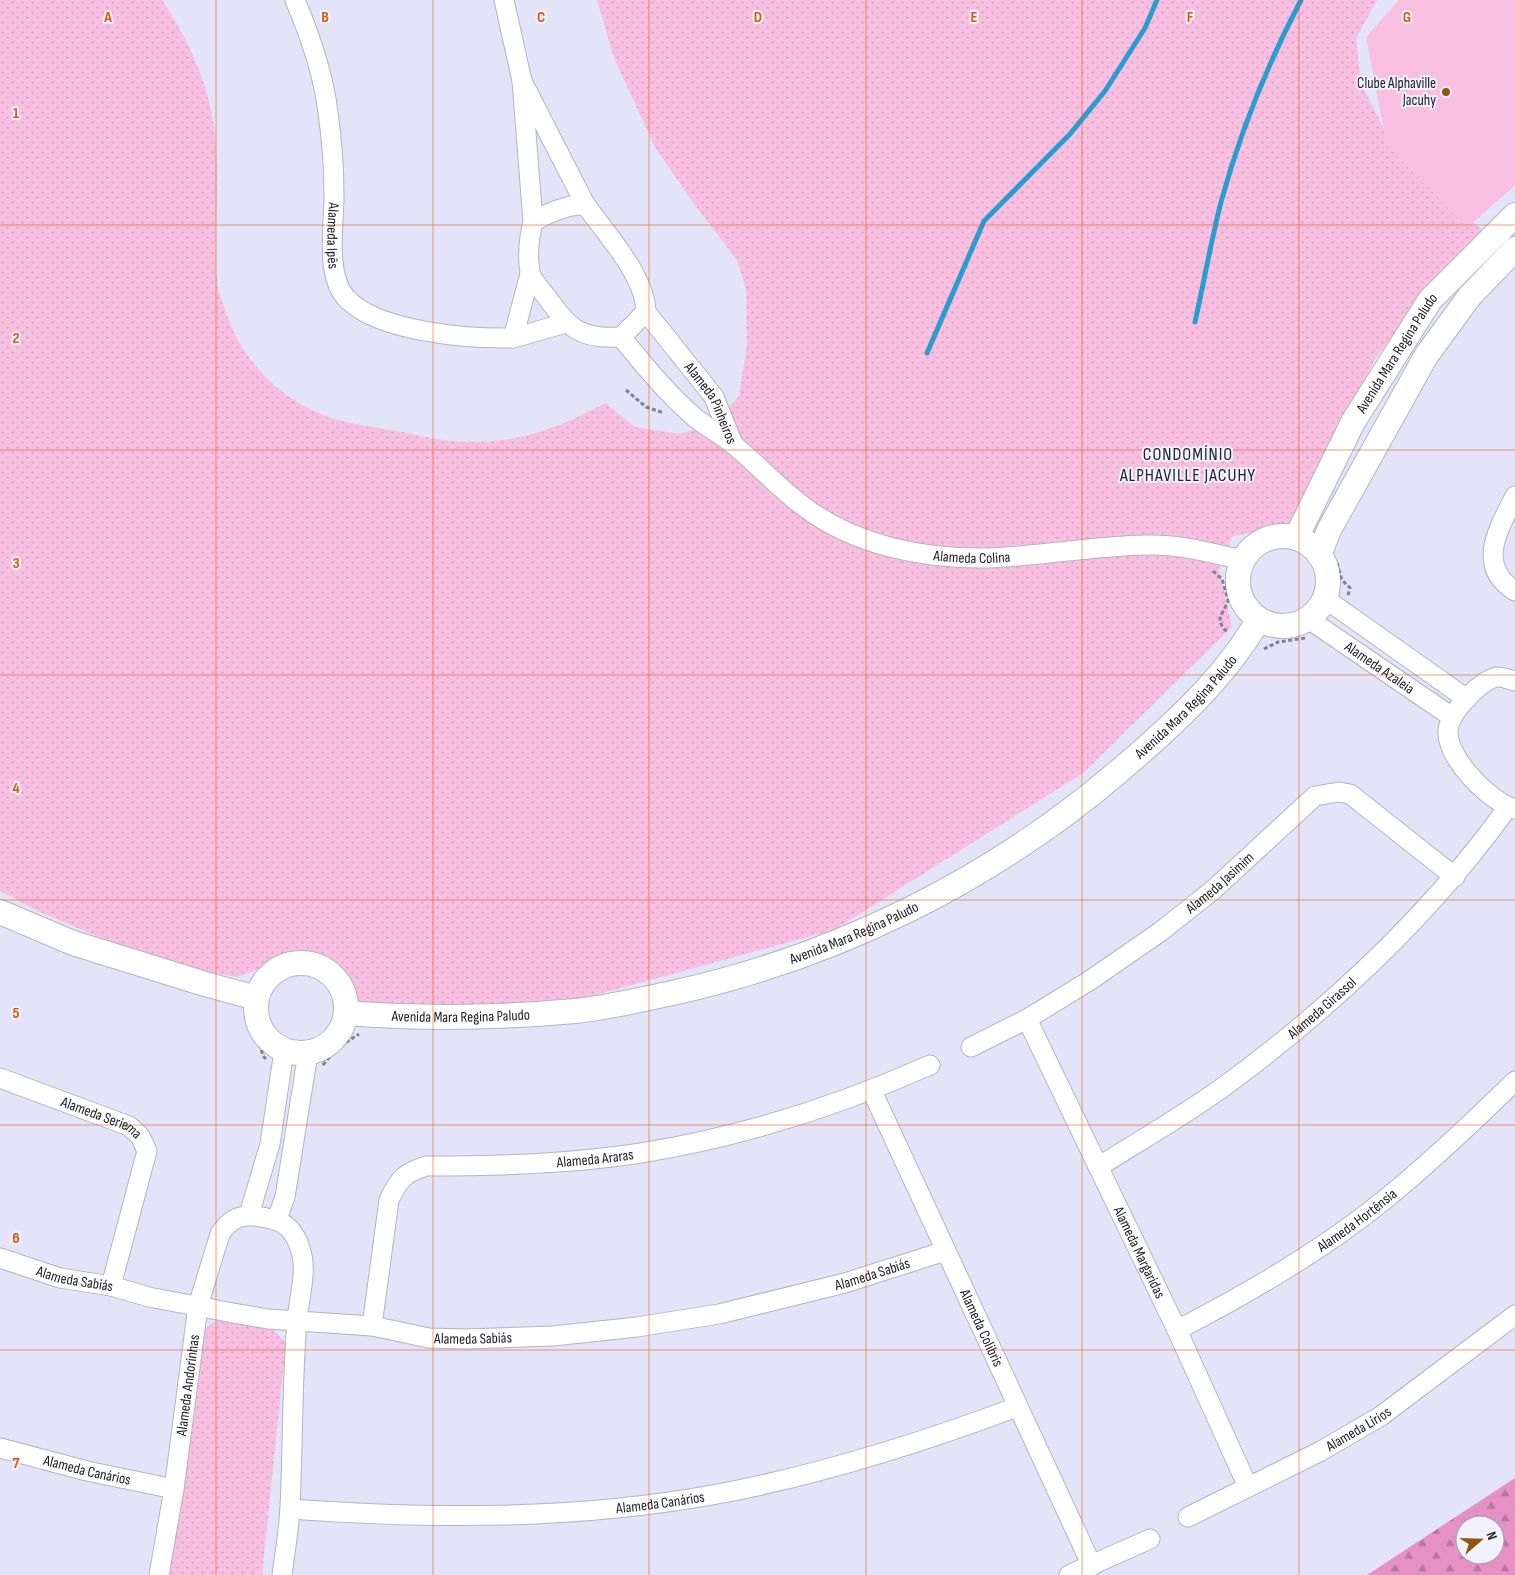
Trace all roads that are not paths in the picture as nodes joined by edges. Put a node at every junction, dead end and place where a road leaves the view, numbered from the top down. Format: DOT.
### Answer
graph roads {
  1 [pos="295,0"];
  2 [pos="504,0"];
  3 [pos="522,80"];
  4 [pos="585,204"];
  5 [pos="1515,216"];
  6 [pos="534,222"];
  7 [pos="1515,249"];
  8 [pos="530,274"];
  9 [pos="646,312"];
  10 [pos="566,323"];
  11 [pos="621,337"];
  12 [pos="513,338"];
  13 [pos="702,382"];
  14 [pos="674,409"];
  15 [pos="733,444"];
  16 [pos="1515,496"];
  17 [pos="1296,538"];
  18 [pos="1328,556"];
  19 [pos="1243,560"];
  20 [pos="1515,591"];
  21 [pos="1331,603"];
  22 [pos="1259,619"];
  23 [pos="1314,624"];
  24 [pos="1409,658"];
  25 [pos="1396,677"];
  26 [pos="1515,681"];
  27 [pos="1467,699"];
  28 [pos="1452,717"];
  29 [pos="1512,808"];
  30 [pos="1455,877"];
  31 [pos="0,912"];
  32 [pos="250,1005"];
  33 [pos="346,1013"];
  34 [pos="1027,1020"];
  35 [pos="971,1047"];
  36 [pos="283,1061"];
  37 [pos="307,1063"];
  38 [pos="930,1065"];
  39 [pos="0,1078"];
  40 [pos="1515,1081"];
  41 [pos="872,1091"];
  42 [pos="270,1144"];
  43 [pos="294,1148"];
  44 [pos="1098,1167"];
  45 [pos="249,1215"];
  46 [pos="277,1219"];
  47 [pos="945,1251"];
  48 [pos="0,1258"];
  49 [pos="111,1286"];
  50 [pos="198,1306"];
  51 [pos="1515,1315"];
  52 [pos="297,1320"];
  53 [pos="372,1326"];
  54 [pos="1177,1330"];
  55 [pos="1017,1407"];
  56 [pos="0,1448"];
  57 [pos="1248,1487"];
  58 [pos="174,1488"];
  59 [pos="290,1509"];
  60 [pos="1188,1517"];
  61 [pos="1150,1539"];
  62 [pos="1092,1566"];
  63 [pos="159,1575"];
  64 [pos="282,1575"];
  65 [pos="1069,1575"];
  1 -- 12 [label="street, Alameda Ipês"];
  2 -- 3 [label="street, Alameda Pinheiros"];
  3 -- 4 [label="street, Alameda Pinheiros"];
  3 -- 6 [label="street, Alameda Pinheiros"];
  4 -- 6 [label="street"];
  4 -- 9 [label="street, Alameda Pinheiros"];
  5 -- 17 [label="street, Avenida Mara Regina Paludo"];
  6 -- 8 [label="street, Alameda Pinheiros"];
  7 -- 18 [label="street, Avenida Mara Regina Paludo"];
  8 -- 10 [label="street"];
  8 -- 12 [label="street, Alameda Pinheiros"];
  9 -- 11 [label="street"];
  9 -- 13 [label="street, Alameda Pinheiros"];
  10 -- 11 [label="street"];
  10 -- 12 [label="street, Alameda Ipês"];
  11 -- 14 [label="street, Alameda Pinheiros"];
  13 -- 14 [label="street"];
  13 -- 15 [label="street, Alameda Pinheiros"];
  14 -- 15 [label="street, Alameda Pinheiros"];
  15 -- 19 [label="street, Alameda Colina"];
  16 -- 20 [label="street"];
  17 -- 18 [label="street"];
  17 -- 19 [label="street"];
  18 -- 21 [label="street"];
  19 -- 22 [label="street"];
  21 -- 23 [label="street"];
  21 -- 24 [label="street, Alameda Azaleia"];
  22 -- 23 [label="street"];
  22 -- 33 [label="street, Avenida Mara Regina Paludo"];
  23 -- 25 [label="street, Alameda Azaleia"];
  24 -- 25 [label="street"];
  24 -- 27 [label="street, Alameda Azaleia"];
  25 -- 28 [label="street, Alameda Azaleia"];
  26 -- 27 [label="street"];
  27 -- 28 [label="street"];
  28 -- 29 [label="street"];
  29 -- 30 [label="street, Alameda Girassol"];
  30 -- 34 [label="street, Alameda Jasimim"];
  30 -- 44 [label="street, Alameda Girassol"];
  31 -- 32 [label="street"];
  32 -- 33 [label="street"];
  32 -- 36 [label="street"];
  33 -- 37 [label="street"];
  34 -- 35 [label="street, Alameda Jasimim"];
  34 -- 44 [label="street, Alameda Margaridas"];
  36 -- 37 [label="street"];
  36 -- 42 [label="street"];
  37 -- 43 [label="street"];
  38 -- 41 [label="street, Alameda Araras"];
  39 -- 49 [label="street, Alameda Seriema"];
  40 -- 54 [label="street, Alameda Hortênsia"];
  41 -- 47 [label="street, Alameda Colibris"];
  41 -- 53 [label="street, Alameda Araras"];
  42 -- 43 [label="street"];
  42 -- 45 [label="street"];
  43 -- 46 [label="street"];
  44 -- 54 [label="street, Alameda Margaridas"];
  45 -- 46 [label="street, Alameda Andorinhas"];
  45 -- 50 [label="street, Alameda Andorinhas"];
  46 -- 52 [label="street"];
  47 -- 53 [label="street, Alameda Sabiás"];
  47 -- 55 [label="street, Alameda Colibris"];
  48 -- 49 [label="street, Alameda Sabiás"];
  49 -- 50 [label="street, Alameda Sabiás"];
  50 -- 52 [label="street, Alameda Sabiás"];
  50 -- 58 [label="street, Alameda Andorinhas"];
  51 -- 57 [label="street, Alameda Lírios"];
  52 -- 53 [label="street, Alameda Sabiás"];
  52 -- 59 [label="street"];
  54 -- 57 [label="street, Alameda Margaridas"];
  55 -- 59 [label="street, Alameda Canários"];
  55 -- 62 [label="street, Alameda Colibris"];
  56 -- 58 [label="street, Alameda Canários"];
  57 -- 60 [label="street, Alameda Lírios"];
  58 -- 63 [label="street, Alameda Andorinhas"];
  59 -- 64 [label="street"];
  61 -- 62 [label="street"];
  62 -- 65 [label="street"];
}
